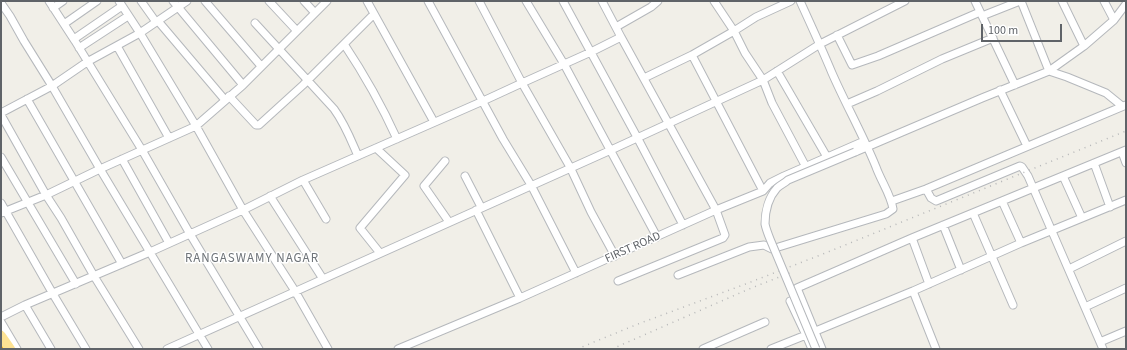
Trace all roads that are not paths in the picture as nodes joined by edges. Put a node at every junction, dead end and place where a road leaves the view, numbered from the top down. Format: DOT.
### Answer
graph roads {
  1 [pos="49,1"];
  2 [pos="63,1"];
  3 [pos="97,1"];
  4 [pos="141,1"];
  5 [pos="173,1"];
  6 [pos="186,1"];
  7 [pos="205,1"];
  8 [pos="269,1"];
  9 [pos="304,1"];
  10 [pos="327,1"];
  11 [pos="367,1"];
  12 [pos="428,1"];
  13 [pos="479,1"];
  14 [pos="526,1"];
  15 [pos="563,1"];
  16 [pos="602,1"];
  17 [pos="658,1"];
  18 [pos="714,1"];
  19 [pos="791,1"];
  20 [pos="800,1"];
  21 [pos="905,1"];
  22 [pos="975,1"];
  23 [pos="1021,1"];
  24 [pos="1062,1"];
  25 [pos="1104,1"];
  26 [pos="1,3"];
  27 [pos="120,4"];
  28 [pos="1126,4"];
  29 [pos="178,7"];
  30 [pos="53,8"];
  31 [pos="315,14"];
  32 [pos="374,14"];
  33 [pos="981,14"];
  34 [pos="128,16"];
  35 [pos="1114,20"];
  36 [pos="157,21"];
  37 [pos="255,23"];
  38 [pos="64,24"];
  39 [pos="616,27"];
  40 [pos="297,31"];
  41 [pos="734,31"];
  42 [pos="140,33"];
  43 [pos="837,35"];
  44 [pos="621,38"];
  45 [pos="993,38"];
  46 [pos="74,39"];
  47 [pos="344,44"];
  48 [pos="820,44"];
  49 [pos="117,46"];
  50 [pos="1084,46"];
  51 [pos="79,48"];
  52 [pos="279,49"];
  53 [pos="591,52"];
  54 [pos="692,55"];
  55 [pos="87,62"];
  56 [pos="564,64"];
  57 [pos="261,66"];
  58 [pos="777,71"];
  59 [pos="1050,71"];
  60 [pos="644,78"];
  61 [pos="308,80"];
  62 [pos="763,80"];
  63 [pos="522,83"];
  64 [pos="243,85"];
  65 [pos="1015,85"];
  66 [pos="52,86"];
  67 [pos="1000,90"];
  68 [pos="227,98"];
  69 [pos="27,99"];
  70 [pos="483,101"];
  71 [pos="716,101"];
  72 [pos="847,104"];
  73 [pos="1124,105"];
  74 [pos="1,114"];
  75 [pos="434,122"];
  76 [pos="668,123"];
  77 [pos="196,126"];
  78 [pos="637,137"];
  79 [pos="169,138"];
  80 [pos="397,139"];
  81 [pos="866,143"];
  82 [pos="1027,146"];
  83 [pos="376,148"];
  84 [pos="142,150"];
  85 [pos="611,150"];
  86 [pos="1124,151"];
  87 [pos="358,156"];
  88 [pos="1,157"];
  89 [pos="827,157"];
  90 [pos="122,159"];
  91 [pos="445,161"];
  92 [pos="1094,163"];
  93 [pos="1126,163"];
  94 [pos="806,167"];
  95 [pos="570,168"];
  96 [pos="100,169"];
  97 [pos="465,176"];
  98 [pos="1064,176"];
  99 [pos="303,180"];
  100 [pos="74,182"];
  101 [pos="531,185"];
  102 [pos="1033,187"];
  103 [pos="926,188"];
  104 [pos="763,191"];
  105 [pos="46,195"];
  106 [pos="270,196"];
  107 [pos="1126,200"];
  108 [pos="892,201"];
  109 [pos="1002,201"];
  110 [pos="1,203"];
  111 [pos="27,203"];
  112 [pos="1110,207"];
  113 [pos="479,209"];
  114 [pos="243,210"];
  115 [pos="716,210"];
  116 [pos="3,212"];
  117 [pos="973,213"];
  118 [pos="1082,218"];
  119 [pos="326,219"];
  120 [pos="449,222"];
  121 [pos="683,225"];
  122 [pos="943,225"];
  123 [pos="1052,230"];
  124 [pos="190,234"];
  125 [pos="657,237"];
  126 [pos="912,238"];
  127 [pos="1126,242"];
  128 [pos="169,243"];
  129 [pos="1021,243"];
  130 [pos="150,252"];
  131 [pos="380,253"];
  132 [pos="615,256"];
  133 [pos="992,256"];
  134 [pos="122,264"];
  135 [pos="1069,269"];
  136 [pos="961,270"];
  137 [pos="576,273"];
  138 [pos="678,275"];
  139 [pos="94,276"];
  140 [pos="323,279"];
  141 [pos="618,281"];
  142 [pos="76,284"];
  143 [pos="930,284"];
  144 [pos="1126,288"];
  145 [pos="295,291"];
  146 [pos="913,291"];
  147 [pos="53,294"];
  148 [pos="520,298"];
  149 [pos="790,301"];
  150 [pos="25,305"];
  151 [pos="1014,305"];
  152 [pos="1085,307"];
  153 [pos="240,316"];
  154 [pos="1,317"];
  155 [pos="1,322"];
  156 [pos="766,322"];
  157 [pos="1126,331"];
  158 [pos="815,332"];
  159 [pos="199,334"];
  160 [pos="806,335"];
  161 [pos="1,336"];
  162 [pos="1102,346"];
  163 [pos="706,348"];
  164 [pos="10,349"];
  165 [pos="17,349"];
  166 [pos="51,349"];
  167 [pos="86,349"];
  168 [pos="139,349"];
  169 [pos="167,349"];
  170 [pos="208,349"];
  171 [pos="259,349"];
  172 [pos="328,349"];
  173 [pos="398,349"];
  174 [pos="771,349"];
  175 [pos="812,349"];
  176 [pos="816,349"];
  177 [pos="822,349"];
  178 [pos="936,349"];
  1 -- 30 [label="street"];
  2 -- 30 [label="street"];
  3 -- 38 [label="street"];
  4 -- 36 [label="street"];
  5 -- 29 [label="street"];
  6 -- 29 [label="street"];
  7 -- 57 [label="street"];
  8 -- 40 [label="street"];
  9 -- 31 [label="street"];
  10 -- 31 [label="street"];
  11 -- 32 [label="street"];
  12 -- 70 [label="street"];
  13 -- 63 [label="street"];
  14 -- 56 [label="street"];
  15 -- 53 [label="street"];
  16 -- 39 [label="street"];
  17 -- 39 [label="street"];
  18 -- 41 [label="street"];
  19 -- 41 [label="street"];
  20 -- 48 [label="street"];
  21 -- 43 [label="street"];
  22 -- 33 [label="street"];
  23 -- 33 [label="street"];
  23 -- 59 [label="street"];
  24 -- 50 [label="street"];
  25 -- 35 [label="street"];
  26 -- 66 [label="street"];
  27 -- 34 [label="street"];
  27 -- 46 [label="street"];
  28 -- 35 [label="street"];
  29 -- 36 [label="street"];
  29 -- 64 [label="street"];
  30 -- 38 [label="street"];
  31 -- 40 [label="street"];
  32 -- 47 [label="street"];
  32 -- 75 [label="street"];
  33 -- 43 [label="street"];
  33 -- 45 [label="street"];
  34 -- 42 [label="street"];
  34 -- 51 [label="street"];
  35 -- 50 [label="street"];
  36 -- 42 [label="street"];
  36 -- 68 [label="street"];
  37 -- 52 [label="street"];
  38 -- 46 [label="street"];
  39 -- 44 [label="street"];
  40 -- 52 [label="street"];
  41 -- 54 [label="street"];
  41 -- 62 [label="street"];
  42 -- 49 [label="street"];
  42 -- 77 [label="street"];
  43 -- 48 [label="street"];
  44 -- 53 [label="street"];
  44 -- 60 [label="street"];
  45 -- 65 [label="street"];
  45 -- 72 [label="street"];
  46 -- 51 [label="street"];
  47 -- 61 [label="street"];
  47 -- 80 [label="street"];
  48 -- 58 [label="street"];
  48 -- 72 [label="street"];
  49 -- 55 [label="street"];
  49 -- 79 [label="street"];
  50 -- 59 [label="street"];
  51 -- 55 [label="street"];
  52 -- 57 [label="street"];
  52 -- 61 [label="street"];
  53 -- 56 [label="street"];
  53 -- 78 [label="street"];
  54 -- 60 [label="street"];
  54 -- 71 [label="street"];
  55 -- 66 [label="street"];
  55 -- 84 [label="street"];
  56 -- 63 [label="street"];
  56 -- 85 [label="street"];
  57 -- 64 [label="street"];
  58 -- 62 [label="street"];
  58 -- 89 [label="street"];
  59 -- 65 [label="street"];
  59 -- 73 [label="street"];
  60 -- 76 [label="street"];
  61 -- 68 [label="street"];
  61 -- 87 [label="street"];
  62 -- 71 [label="street"];
  62 -- 94 [label="street"];
  63 -- 70 [label="street"];
  63 -- 95 [label="street"];
  64 -- 68 [label="street"];
  65 -- 67 [label="street"];
  66 -- 69 [label="street"];
  66 -- 96 [label="street"];
  67 -- 81 [label="street"];
  67 -- 82 [label="street"];
  68 -- 77 [label="street"];
  69 -- 74 [label="street"];
  69 -- 100 [label="street"];
  70 -- 75 [label="street"];
  70 -- 101 [label="street"];
  71 -- 76 [label="street"];
  71 -- 104 [label="street"];
  72 -- 81 [label="street"];
  73 -- 82 [label="street"];
  74 -- 105 [label="street"];
  75 -- 80 [label="street"];
  76 -- 78 [label="street"];
  76 -- 115 [label="street"];
  77 -- 79 [label="street"];
  77 -- 114 [label="street"];
  78 -- 85 [label="street"];
  78 -- 121 [label="street"];
  79 -- 84 [label="street"];
  80 -- 83 [label="street"];
  81 -- 89 [label="street, FIRST ROAD"];
  81 -- 108 [label="street"];
  81 -- 176 [label="street, bridge"];
  82 -- 103 [label="street"];
  83 -- 87 [label="street"];
  83 -- 131 [label="street"];
  84 -- 90 [label="street"];
  84 -- 124 [label="street"];
  85 -- 95 [label="street"];
  85 -- 125 [label="street"];
  86 -- 92 [label="street"];
  86 -- 93 [label="street"];
  87 -- 99 [label="street"];
  88 -- 111 [label="street"];
  89 -- 94 [label="street, FIRST ROAD"];
  90 -- 96 [label="street"];
  90 -- 128 [label="street"];
  91 -- 120 [label="street"];
  92 -- 98 [label="street"];
  92 -- 112 [label="street"];
  94 -- 104 [label="street, FIRST ROAD"];
  95 -- 101 [label="street"];
  95 -- 132 [label="street"];
  96 -- 100 [label="street"];
  96 -- 130 [label="street"];
  97 -- 113 [label="street"];
  98 -- 102 [label="street"];
  98 -- 118 [label="street"];
  99 -- 106 [label="street"];
  99 -- 119 [label="street"];
  100 -- 105 [label="street"];
  100 -- 134 [label="street"];
  101 -- 113 [label="street"];
  101 -- 137 [label="street"];
  102 -- 103 [label="street"];
  102 -- 109 [label="street"];
  102 -- 123 [label="street"];
  103 -- 108 [label="street"];
  104 -- 115 [label="street, FIRST ROAD"];
  105 -- 111 [label="street"];
  105 -- 139 [label="street"];
  106 -- 114 [label="street"];
  106 -- 140 [label="street"];
  107 -- 112 [label="street"];
  108 -- 138 [label="street"];
  109 -- 117 [label="street"];
  109 -- 129 [label="street"];
  110 -- 116 [label="street"];
  111 -- 116 [label="street"];
  111 -- 142 [label="street"];
  112 -- 118 [label="street"];
  113 -- 120 [label="street"];
  113 -- 148 [label="street"];
  114 -- 124 [label="street"];
  114 -- 145 [label="street"];
  115 -- 121 [label="street, FIRST ROAD"];
  115 -- 141 [label="street"];
  116 -- 147 [label="street"];
  117 -- 122 [label="street"];
  117 -- 133 [label="street"];
  118 -- 123 [label="street"];
  120 -- 131 [label="street"];
  121 -- 125 [label="street, FIRST ROAD"];
  122 -- 126 [label="street"];
  122 -- 136 [label="street"];
  123 -- 129 [label="street"];
  123 -- 135 [label="street"];
  124 -- 128 [label="street"];
  124 -- 153 [label="street"];
  125 -- 132 [label="street, FIRST ROAD"];
  126 -- 143 [label="street"];
  126 -- 158 [label="street"];
  127 -- 135 [label="street"];
  128 -- 130 [label="street"];
  129 -- 133 [label="street"];
  130 -- 134 [label="street"];
  130 -- 159 [label="street"];
  131 -- 140 [label="street"];
  132 -- 137 [label="street, FIRST ROAD"];
  133 -- 136 [label="street"];
  133 -- 151 [label="street"];
  134 -- 139 [label="street"];
  135 -- 152 [label="street"];
  136 -- 143 [label="street"];
  137 -- 148 [label="street, FIRST ROAD"];
  139 -- 142 [label="street"];
  139 -- 168 [label="street"];
  140 -- 145 [label="street"];
  142 -- 147 [label="street"];
  143 -- 146 [label="street"];
  144 -- 152 [label="street"];
  145 -- 153 [label="street"];
  145 -- 172 [label="street"];
  146 -- 158 [label="street"];
  146 -- 178 [label="street"];
  147 -- 150 [label="street"];
  147 -- 167 [label="street"];
  148 -- 173 [label="street, FIRST ROAD"];
  149 -- 160 [label="street"];
  150 -- 154 [label="street"];
  150 -- 166 [label="street"];
  152 -- 162 [label="street"];
  153 -- 159 [label="street"];
  153 -- 171 [label="street"];
  155 -- 165 [label="street"];
  156 -- 163 [label="street"];
  157 -- 162 [label="street"];
  158 -- 160 [label="street"];
  158 -- 177 [label="street"];
  159 -- 169 [label="street"];
  159 -- 170 [label="street"];
  160 -- 174 [label="street"];
  160 -- 175 [label="street"];
  161 -- 164 [label="highway"];
}
